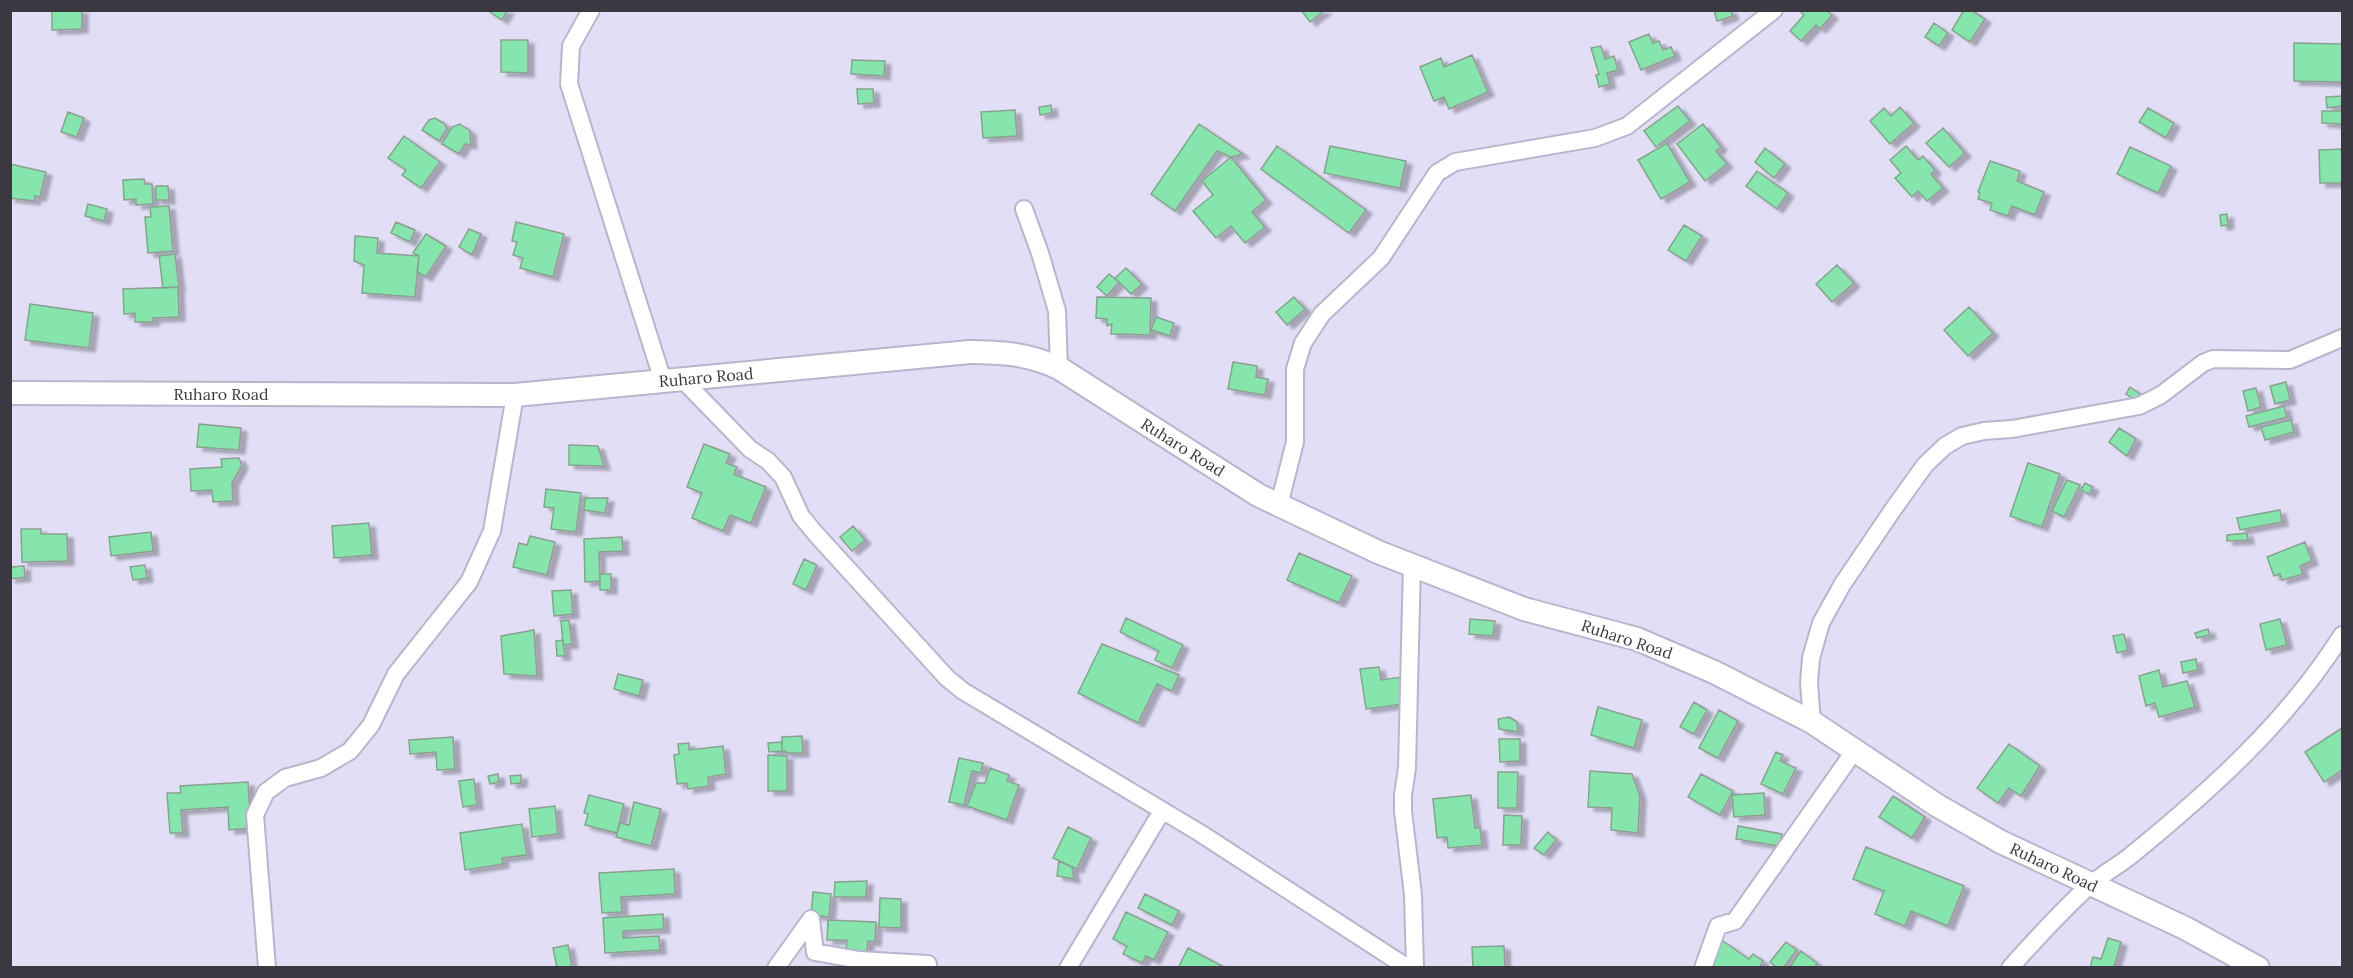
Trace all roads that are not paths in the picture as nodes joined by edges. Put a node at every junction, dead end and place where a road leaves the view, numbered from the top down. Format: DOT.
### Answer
graph roads {
  1 [pos="591,10"];
  2 [pos="1774,10"];
  3 [pos="1024,209"];
  4 [pos="2343,338"];
  5 [pos="1059,368"];
  6 [pos="673,380"];
  7 [pos="10,393"];
  8 [pos="515,395"];
  9 [pos="1279,505"];
  10 [pos="1412,564"];
  11 [pos="2343,635"];
  12 [pos="1812,722"];
  13 [pos="1855,750"];
  14 [pos="1162,811"];
  15 [pos="2090,884"];
  16 [pos="267,968"];
  17 [pos="776,968"];
  18 [pos="927,968"];
  19 [pos="1068,968"];
  20 [pos="1408,968"];
  21 [pos="1415,968"];
  22 [pos="1703,968"];
  23 [pos="2010,968"];
  24 [pos="2258,968"];
  1 -- 6 [label="street"];
  2 -- 9 [label="street"];
  3 -- 5 [label="street"];
  4 -- 12 [label="street"];
  5 -- 6 [label="street, Ruharo Road"];
  5 -- 9 [label="street, Ruharo Road"];
  6 -- 8 [label="street, Ruharo Road"];
  6 -- 14 [label="street"];
  7 -- 8 [label="street, Ruharo Road"];
  8 -- 16 [label="street"];
  9 -- 10 [label="street, Ruharo Road"];
  10 -- 12 [label="street, Ruharo Road"];
  10 -- 21 [label="street"];
  11 -- 15 [label="street"];
  12 -- 13 [label="street, Ruharo Road"];
  13 -- 15 [label="street, Ruharo Road"];
  13 -- 22 [label="street"];
  14 -- 19 [label="street"];
  14 -- 20 [label="street"];
  15 -- 23 [label="street"];
  15 -- 24 [label="street, Ruharo Road"];
  17 -- 18 [label="street"];
}
